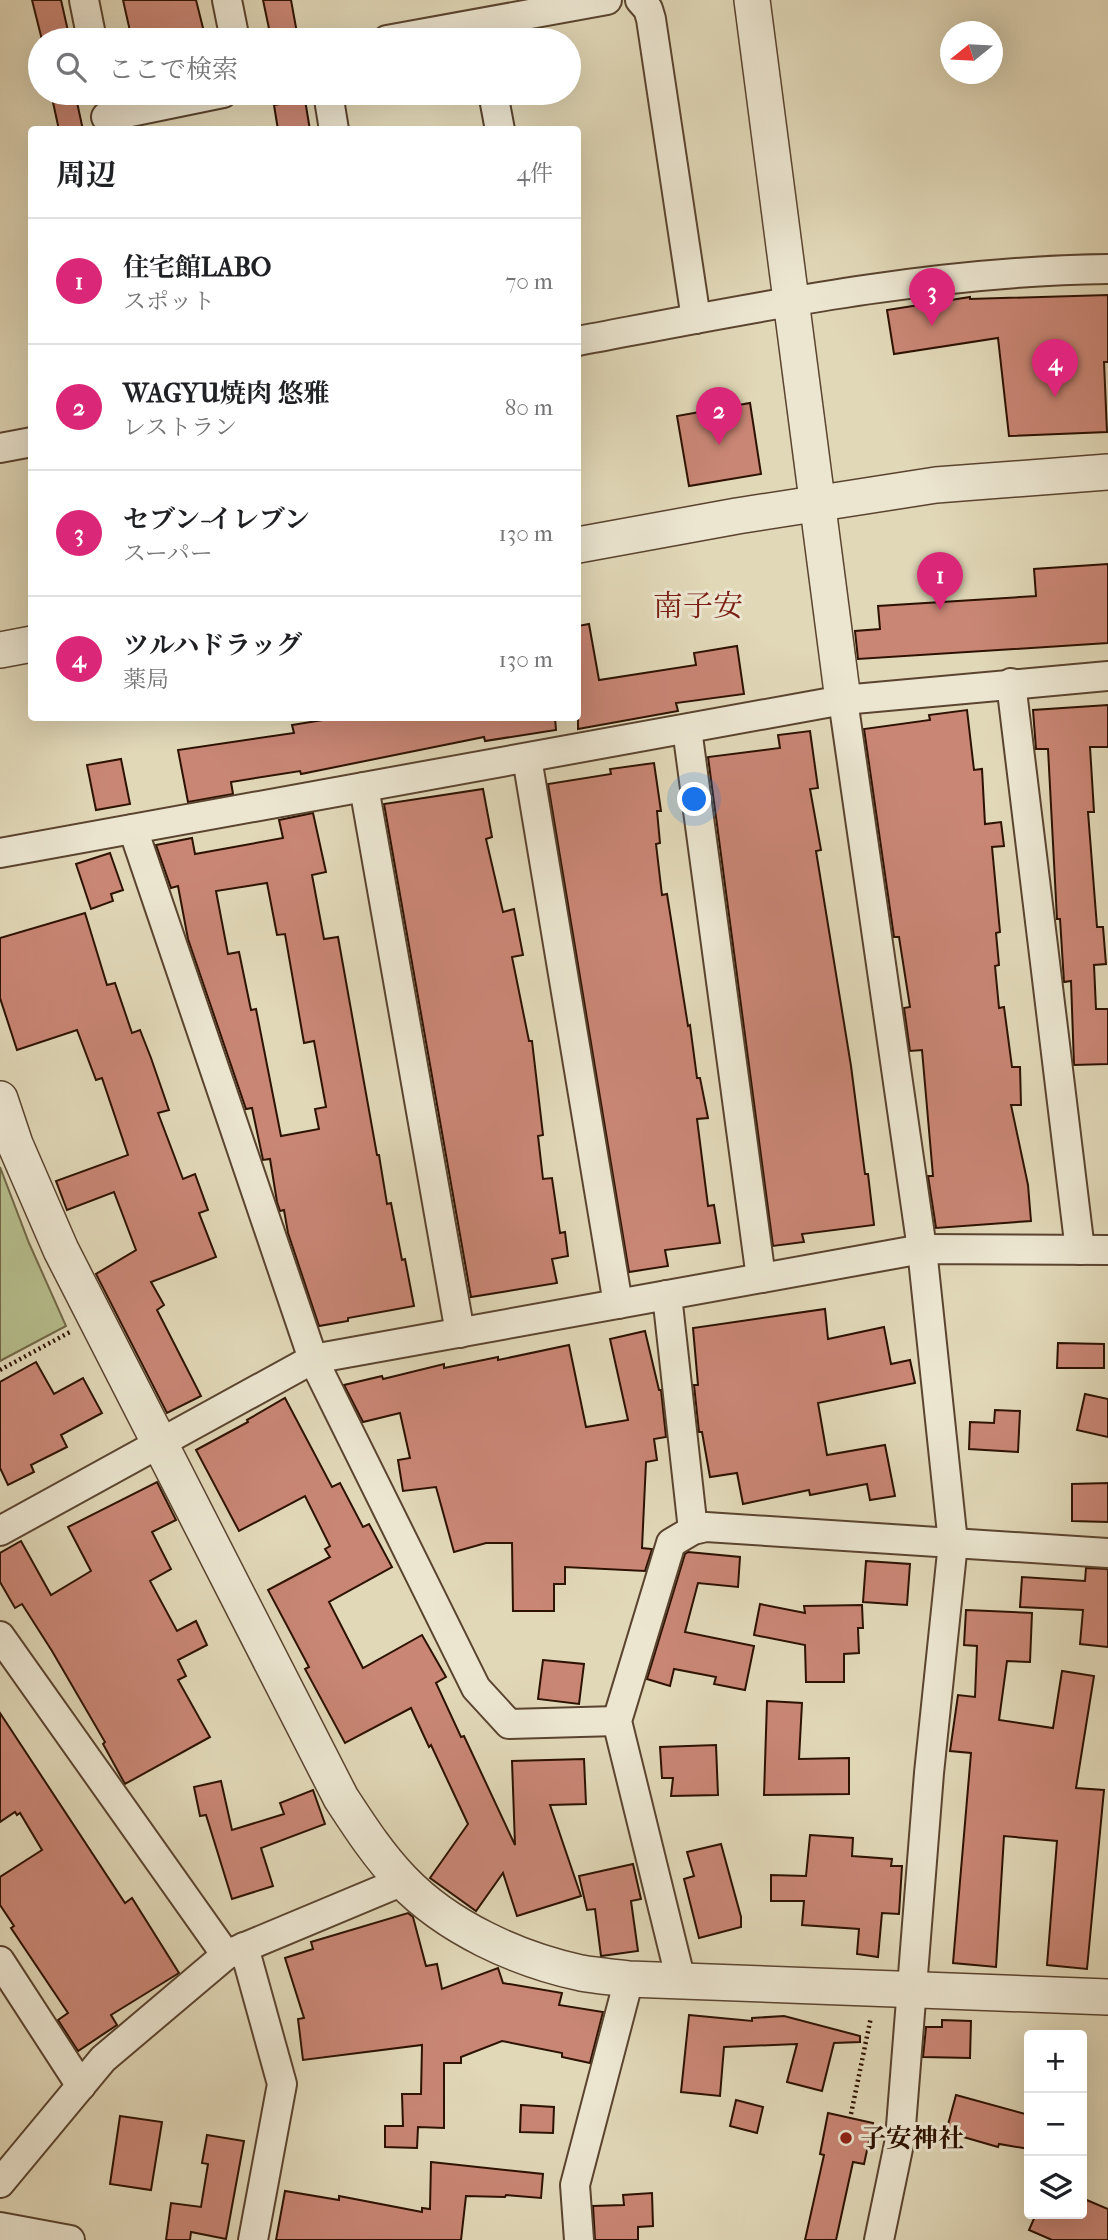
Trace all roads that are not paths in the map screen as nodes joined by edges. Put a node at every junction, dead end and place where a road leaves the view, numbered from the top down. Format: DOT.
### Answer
graph roads {
  1 [pos="84,0"];
  2 [pos="227,0"];
  3 [pos="607,0"];
  4 [pos="640,0"];
  5 [pos="752,0"];
  6 [pos="90,28"];
  7 [pos="233,28"];
  8 [pos="498,28"];
  9 [pos="153,105"];
  10 [pos="330,105"];
  11 [pos="495,105"];
  12 [pos="106,113"];
  13 [pos="333,126"];
  14 [pos="499,126"];
  15 [pos="1108,269"];
  16 [pos="792,301"];
  17 [pos="696,319"];
  18 [pos="581,340"];
  19 [pos="28,443"];
  20 [pos="0,448"];
  21 [pos="1108,472"];
  22 [pos="818,503"];
  23 [pos="581,544"];
  24 [pos="28,645"];
  25 [pos="0,650"];
  26 [pos="1108,676"];
  27 [pos="1011,683"];
  28 [pos="843,700"];
  29 [pos="687,729"];
  30 [pos="527,758"];
  31 [pos="364,787"];
  32 [pos="133,830"];
  33 [pos="0,853"];
  34 [pos="0,1099"];
  35 [pos="922,1249"];
  36 [pos="1080,1250"];
  37 [pos="1108,1250"];
  38 [pos="761,1278"];
  39 [pos="667,1295"];
  40 [pos="618,1304"];
  41 [pos="460,1332"];
  42 [pos="313,1359"];
  43 [pos="160,1443"];
  44 [pos="693,1530"];
  45 [pos="0,1531"];
  46 [pos="953,1543"];
  47 [pos="1108,1553"];
  48 [pos="0,1636"];
  49 [pos="617,1721"];
  50 [pos="403,1881"];
  51 [pos="235,1951"];
  52 [pos="0,1961"];
  53 [pos="629,1979"];
  54 [pos="681,1980"];
  55 [pos="912,1989"];
  56 [pos="1108,1997"];
  57 [pos="81,2086"];
  58 [pos="0,2183"];
  59 [pos="0,2227"];
  60 [pos="70,2240"];
  61 [pos="253,2240"];
  62 [pos="579,2240"];
  63 [pos="879,2240"];
  1 -- 6 [label="street"];
  2 -- 7 [label="street"];
  3 -- 8 [label="street"];
  4 -- 17 [label="street"];
  5 -- 16 [label="street"];
  9 -- 12 [label="street"];
  10 -- 13 [label="street"];
  11 -- 14 [label="street"];
  15 -- 16 [label="street"];
  16 -- 17 [label="street"];
  16 -- 22 [label="street"];
  17 -- 18 [label="street"];
  19 -- 20 [label="street"];
  21 -- 22 [label="street"];
  22 -- 23 [label="street"];
  22 -- 28 [label="street"];
  24 -- 25 [label="street"];
  26 -- 27 [label="street"];
  27 -- 28 [label="street"];
  27 -- 36 [label="street"];
  28 -- 29 [label="street"];
  28 -- 35 [label="street"];
  29 -- 30 [label="street"];
  29 -- 38 [label="street"];
  30 -- 31 [label="street"];
  30 -- 40 [label="street"];
  31 -- 32 [label="street"];
  31 -- 41 [label="street"];
  32 -- 33 [label="street"];
  32 -- 42 [label="street"];
  34 -- 43 [label="street"];
  35 -- 36 [label="street"];
  35 -- 38 [label="street"];
  35 -- 46 [label="street"];
  36 -- 37 [label="street"];
  38 -- 39 [label="street"];
  39 -- 40 [label="street"];
  39 -- 44 [label="street"];
  40 -- 41 [label="street"];
  41 -- 42 [label="street"];
  42 -- 43 [label="street"];
  42 -- 49 [label="street"];
  43 -- 45 [label="street"];
  43 -- 50 [label="street"];
  44 -- 46 [label="street"];
  44 -- 49 [label="street"];
  46 -- 47 [label="street"];
  46 -- 55 [label="street"];
  48 -- 51 [label="street"];
  49 -- 54 [label="street"];
  50 -- 51 [label="street"];
  50 -- 53 [label="street"];
  51 -- 57 [label="street"];
  51 -- 61 [label="street"];
  52 -- 57 [label="street"];
  53 -- 54 [label="street"];
  53 -- 62 [label="street"];
  54 -- 55 [label="street"];
  55 -- 56 [label="street"];
  55 -- 63 [label="street"];
  57 -- 58 [label="street"];
  59 -- 60 [label="street"];
}
